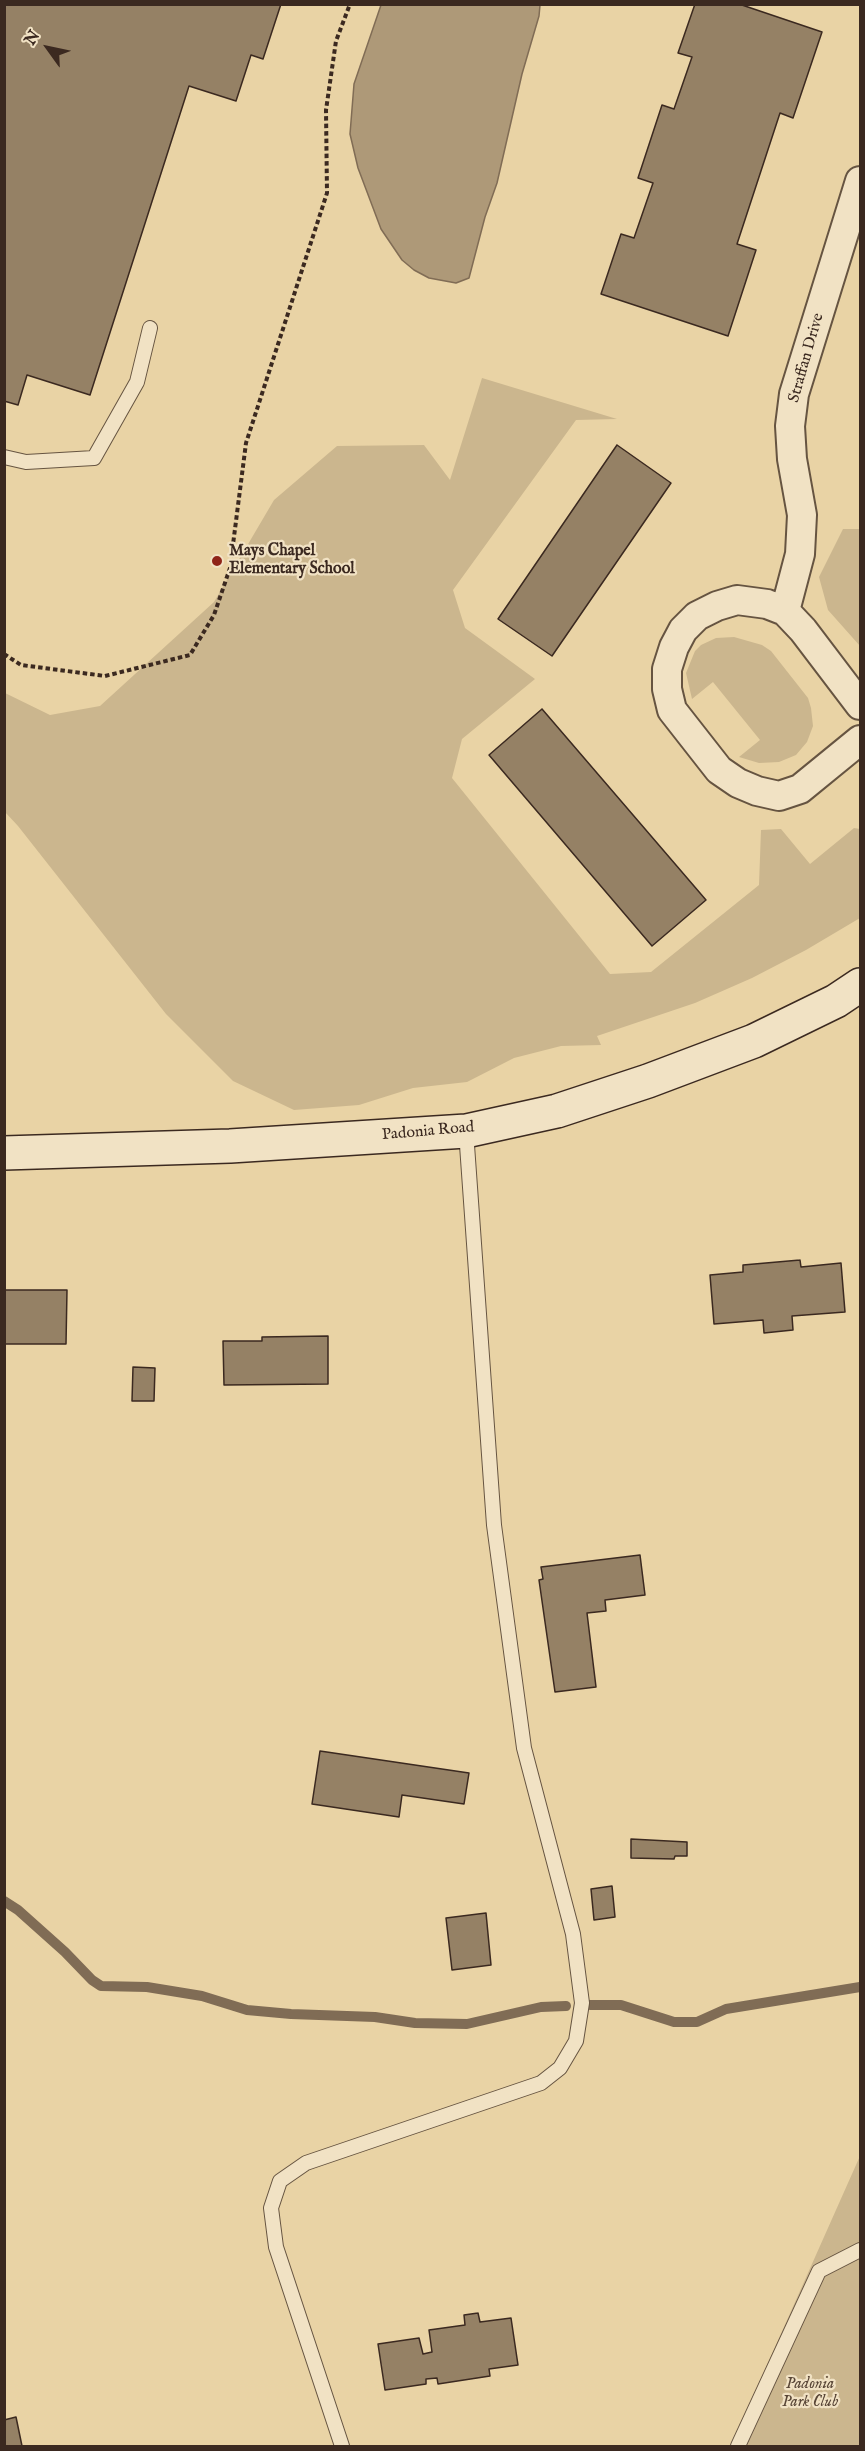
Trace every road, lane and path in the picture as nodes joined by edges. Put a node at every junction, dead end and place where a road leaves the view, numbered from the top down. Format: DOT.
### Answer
graph roads {
  1 [pos="350,4"];
  2 [pos="861,181"];
  3 [pos="150,328"];
  4 [pos="4,457"];
  5 [pos="785,611"];
  6 [pos="4,654"];
  7 [pos="861,705"];
  8 [pos="861,740"];
  9 [pos="861,985"];
  10 [pos="466,1131"];
  11 [pos="4,1153"];
  12 [pos="861,2250"];
  13 [pos="342,2446"];
  14 [pos="738,2446"];
  1 -- 6 [label="path"];
  2 -- 5 [label="street, Straffan Drive"];
  3 -- 4 [label="lane"];
  5 -- 7 [label="street"];
  5 -- 8 [label="street"];
  9 -- 10 [label="main road, Padonia Road"];
  10 -- 11 [label="main road, Padonia Road"];
  10 -- 13 [label="lane"];
  12 -- 14 [label="lane"];
}
